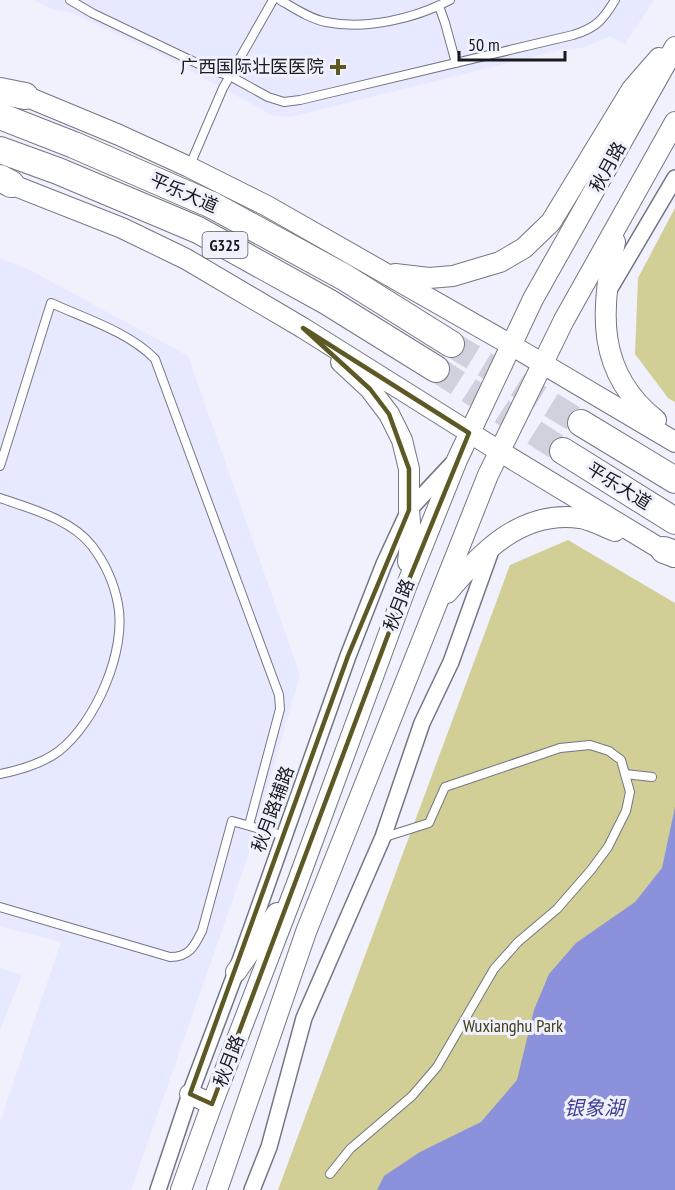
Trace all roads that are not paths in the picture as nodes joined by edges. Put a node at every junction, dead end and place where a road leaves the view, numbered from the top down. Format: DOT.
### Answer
graph roads {
  1 [pos="70,0"];
  2 [pos="273,0"];
  3 [pos="280,0"];
  4 [pos="450,0"];
  5 [pos="615,0"];
  6 [pos="439,6"];
  7 [pos="675,41"];
  8 [pos="675,47"];
  9 [pos="456,63"];
  10 [pos="230,76"];
  11 [pos="0,85"];
  12 [pos="12,94"];
  13 [pos="0,116"];
  14 [pos="675,122"];
  15 [pos="0,150"];
  16 [pos="189,167"];
  17 [pos="675,178"];
  18 [pos="4,180"];
  19 [pos="619,221"];
  20 [pos="386,273"];
  21 [pos="604,298"];
  22 [pos="303,328"];
  23 [pos="451,344"];
  24 [pos="511,345"];
  25 [pos="542,364"];
  26 [pos="436,369"];
  27 [pos="581,423"];
  28 [pos="470,432"];
  29 [pos="675,434"];
  30 [pos="675,442"];
  31 [pos="499,451"];
  32 [pos="563,451"];
  33 [pos="457,460"];
  34 [pos="0,466"];
  35 [pos="675,480"];
  36 [pos="0,498"];
  37 [pos="409,510"];
  38 [pos="675,521"];
  39 [pos="494,542"];
  40 [pos="671,554"];
  41 [pos="406,587"];
  42 [pos="435,607"];
  43 [pos="0,774"];
  44 [pos="625,774"];
  45 [pos="652,777"];
  46 [pos="249,825"];
  47 [pos="285,836"];
  48 [pos="383,837"];
  49 [pos="296,886"];
  50 [pos="0,907"];
  51 [pos="236,972"];
  52 [pos="190,1094"];
  53 [pos="212,1104"];
  54 [pos="330,1174"];
  55 [pos="158,1190"];
  56 [pos="181,1190"];
  57 [pos="217,1190"];
  58 [pos="252,1190"];
  1 -- 10 [label="lane"];
  2 -- 10 [label="lane"];
  3 -- 6 [label="lane"];
  4 -- 6 [label="lane"];
  5 -- 9 [label="lane"];
  6 -- 9 [label="lane"];
  7 -- 20 [label="main road"];
  8 -- 24 [label="main road, 秋月路"];
  9 -- 10 [label="lane"];
  10 -- 16 [label="lane"];
  11 -- 12 [label="main road"];
  12 -- 16 [label="main road"];
  13 -- 23 [label="highway, 平乐大道"];
  14 -- 19 [label="main road, 秋月路"];
  15 -- 26 [label="highway, 平乐大道 / G325"];
  16 -- 20 [label="main road"];
  17 -- 21 [label="street"];
  18 -- 22 [label="main road"];
  19 -- 21 [label="main road"];
  19 -- 25 [label="main road, 秋月路"];
  20 -- 24 [label="main road"];
  21 -- 29 [label="main road"];
  22 -- 28 [label="main road"];
  22 -- 37 [label="main road"];
  24 -- 25 [label="main road"];
  24 -- 28 [label="main road, 秋月路"];
  25 -- 30 [label="main road"];
  25 -- 31 [label="main road, 秋月路"];
  27 -- 35 [label="highway, 平乐大道"];
  28 -- 31 [label="main road"];
  28 -- 33 [label="main road, 秋月路"];
  31 -- 40 [label="main road"];
  31 -- 42 [label="main road, 秋月路"];
  32 -- 38 [label="highway, 平乐大道"];
  33 -- 37 [label="street, 秋月路辅路"];
  33 -- 41 [label="main road, 秋月路"];
  34 -- 46 [label="lane"];
  36 -- 43 [label="lane"];
  37 -- 41 [label="main road"];
  37 -- 47 [label="street, 秋月路辅路"];
  39 -- 40 [label="main road"];
  39 -- 42 [label="main road"];
  39 -- 48 [label="street"];
  41 -- 49 [label="main road, 秋月路"];
  42 -- 57 [label="main road, 秋月路"];
  44 -- 45 [label="lane"];
  44 -- 48 [label="lane"];
  44 -- 54 [label="lane"];
  46 -- 47 [label="lane"];
  46 -- 50 [label="lane"];
  47 -- 51 [label="street, 秋月路辅路"];
  48 -- 58 [label="street"];
  49 -- 51 [label="main road"];
  49 -- 53 [label="main road, 秋月路"];
  51 -- 52 [label="street, 秋月路辅路"];
  52 -- 53 [label="main road"];
  52 -- 55 [label="street, 秋月路辅路"];
  53 -- 56 [label="main road, 秋月路"];
}
